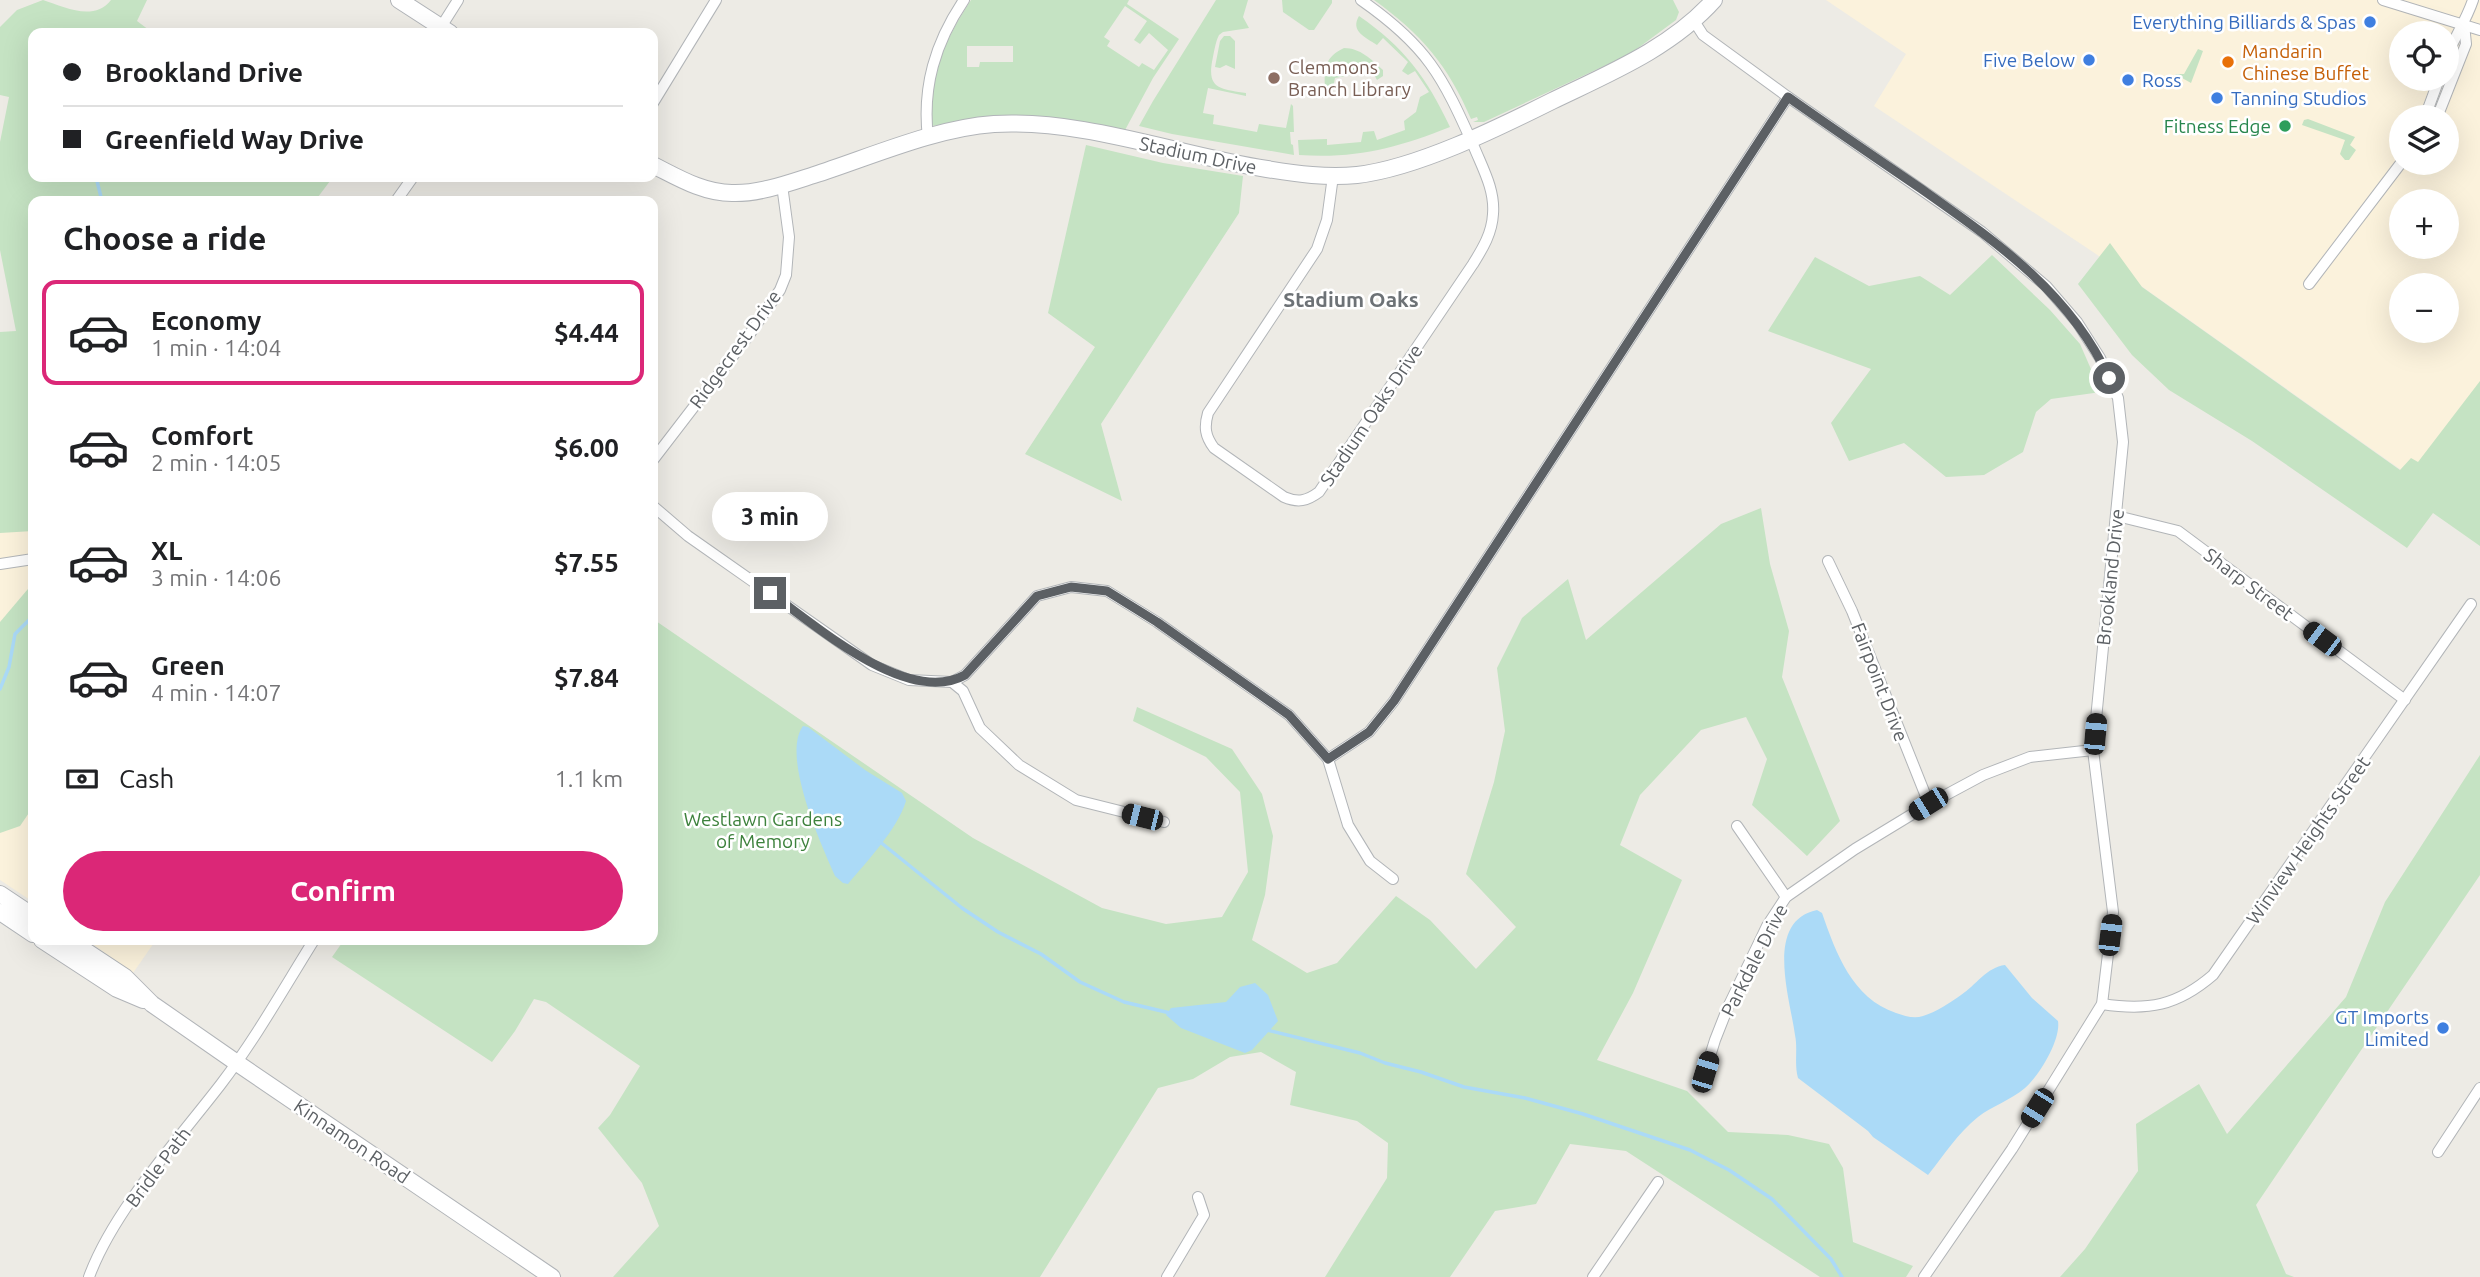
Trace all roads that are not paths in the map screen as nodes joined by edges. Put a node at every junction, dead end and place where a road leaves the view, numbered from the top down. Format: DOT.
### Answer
graph roads {
  1 [pos="399,0"];
  2 [pos="458,0"];
  3 [pos="716,0"];
  4 [pos="964,0"];
  5 [pos="1361,0"];
  6 [pos="1714,0"];
  7 [pos="2383,0"];
  8 [pos="2473,0"];
  9 [pos="1694,21"];
  10 [pos="2464,24"];
  11 [pos="443,28"];
  12 [pos="447,28"];
  13 [pos="2480,30"];
  14 [pos="2459,32"];
  15 [pos="658,95"];
  16 [pos="1788,97"];
  17 [pos="2442,105"];
  18 [pos="928,138"];
  19 [pos="1470,138"];
  20 [pos="658,168"];
  21 [pos="2392,175"];
  22 [pos="1333,176"];
  23 [pos="782,186"];
  24 [pos="2309,284"];
  25 [pos="658,453"];
  26 [pos="658,510"];
  27 [pos="2117,516"];
  28 [pos="28,560"];
  29 [pos="1828,562"];
  30 [pos="0,564"];
  31 [pos="2471,604"];
  32 [pos="952,682"];
  33 [pos="2404,700"];
  34 [pos="2093,750"];
  35 [pos="1328,759"];
  36 [pos="1928,804"];
  37 [pos="1164,822"];
  38 [pos="1737,826"];
  39 [pos="1393,879"];
  40 [pos="0,894"];
  41 [pos="1786,897"];
  42 [pos="0,912"];
  43 [pos="28,913"];
  44 [pos="28,931"];
  45 [pos="50,945"];
  46 [pos="77,945"];
  47 [pos="311,945"];
  48 [pos="152,1004"];
  49 [pos="2102,1004"];
  50 [pos="237,1063"];
  51 [pos="1705,1072"];
  52 [pos="2480,1088"];
  53 [pos="2438,1152"];
  54 [pos="1658,1182"];
  55 [pos="1198,1197"];
  56 [pos="89,1277"];
  57 [pos="552,1277"];
  58 [pos="1167,1277"];
  59 [pos="1593,1277"];
  60 [pos="1924,1277"];
  1 -- 11 [label="street"];
  2 -- 12 [label="street"];
  3 -- 15 [label="street"];
  4 -- 18 [label="street"];
  5 -- 19 [label="street"];
  6 -- 9 [label="street, Stadium Drive"];
  7 -- 10 [label="street"];
  8 -- 10 [label="street"];
  9 -- 16 [label="street, Brookland Drive"];
  9 -- 19 [label="street, Stadium Drive"];
  10 -- 13 [label="street"];
  10 -- 14 [label="street"];
  10 -- 17 [label="street"];
  16 -- 27 [label="street, Brookland Drive"];
  16 -- 35 [label="street"];
  18 -- 22 [label="street, Stadium Drive"];
  18 -- 23 [label="street, Stadium Drive"];
  19 -- 22 [label="street, Stadium Drive"];
  19 -- 22 [label="street, Stadium Oaks Drive"];
  20 -- 23 [label="street, Stadium Drive"];
  21 -- 24 [label="street"];
  23 -- 25 [label="street, Ridgecrest Drive"];
  26 -- 32 [label="street"];
  27 -- 33 [label="street, Sharp Street"];
  27 -- 34 [label="street, Brookland Drive"];
  28 -- 30 [label="street"];
  29 -- 36 [label="street, Fairpoint Drive"];
  31 -- 33 [label="street, Winview Heights Street"];
  32 -- 35 [label="street"];
  32 -- 37 [label="street"];
  33 -- 49 [label="street, Winview Heights Street"];
  34 -- 36 [label="street, Parkdale Drive"];
  34 -- 49 [label="street, Brookland Drive"];
  35 -- 39 [label="street"];
  36 -- 41 [label="street, Parkdale Drive"];
  38 -- 41 [label="street"];
  40 -- 43 [label="street"];
  41 -- 51 [label="street, Parkdale Drive"];
  42 -- 44 [label="street"];
  45 -- 48 [label="street, Kinnamon Road"];
  46 -- 48 [label="street, Kinnamon Road"];
  47 -- 50 [label="street"];
  48 -- 50 [label="street, Kinnamon Road"];
  49 -- 60 [label="street, Brookland Drive"];
  50 -- 56 [label="street, Bridle Path"];
  50 -- 57 [label="street, Kinnamon Road"];
  52 -- 53 [label="street"];
  54 -- 59 [label="street"];
  55 -- 58 [label="street"];
}
